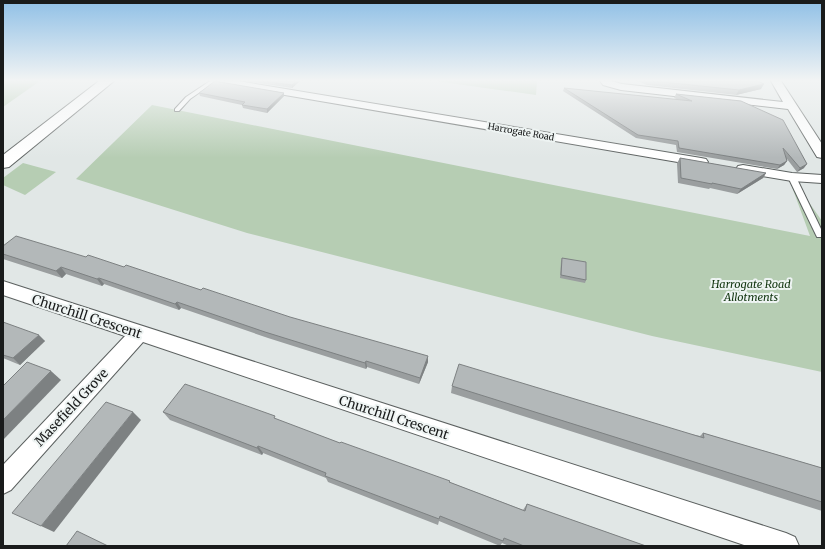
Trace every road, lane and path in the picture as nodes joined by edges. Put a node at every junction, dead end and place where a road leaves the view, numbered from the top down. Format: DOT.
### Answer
graph roads {
  1 [pos="792,106"];
  2 [pos="75,107"];
  3 [pos="180,107"];
  4 [pos="388,107"];
  5 [pos="177,110"];
  6 [pos="822,154"];
  7 [pos="3,163"];
  8 [pos="715,164"];
  9 [pos="731,167"];
  10 [pos="792,177"];
  11 [pos="822,179"];
  12 [pos="820,236"];
  13 [pos="3,288"];
  14 [pos="140,333"];
  15 [pos="3,482"];
  16 [pos="780,545"];
  1 -- 6 [label="street"];
  2 -- 7 [label="street"];
  3 -- 5 [label="lane"];
  4 -- 8 [label="street, Harrogate Road"];
  9 -- 10 [label="street"];
  10 -- 11 [label="street"];
  10 -- 12 [label="lane"];
  13 -- 14 [label="street, Churchill Crescent"];
  14 -- 15 [label="street, Masefield Grove"];
  14 -- 16 [label="street, Churchill Crescent"];
}
